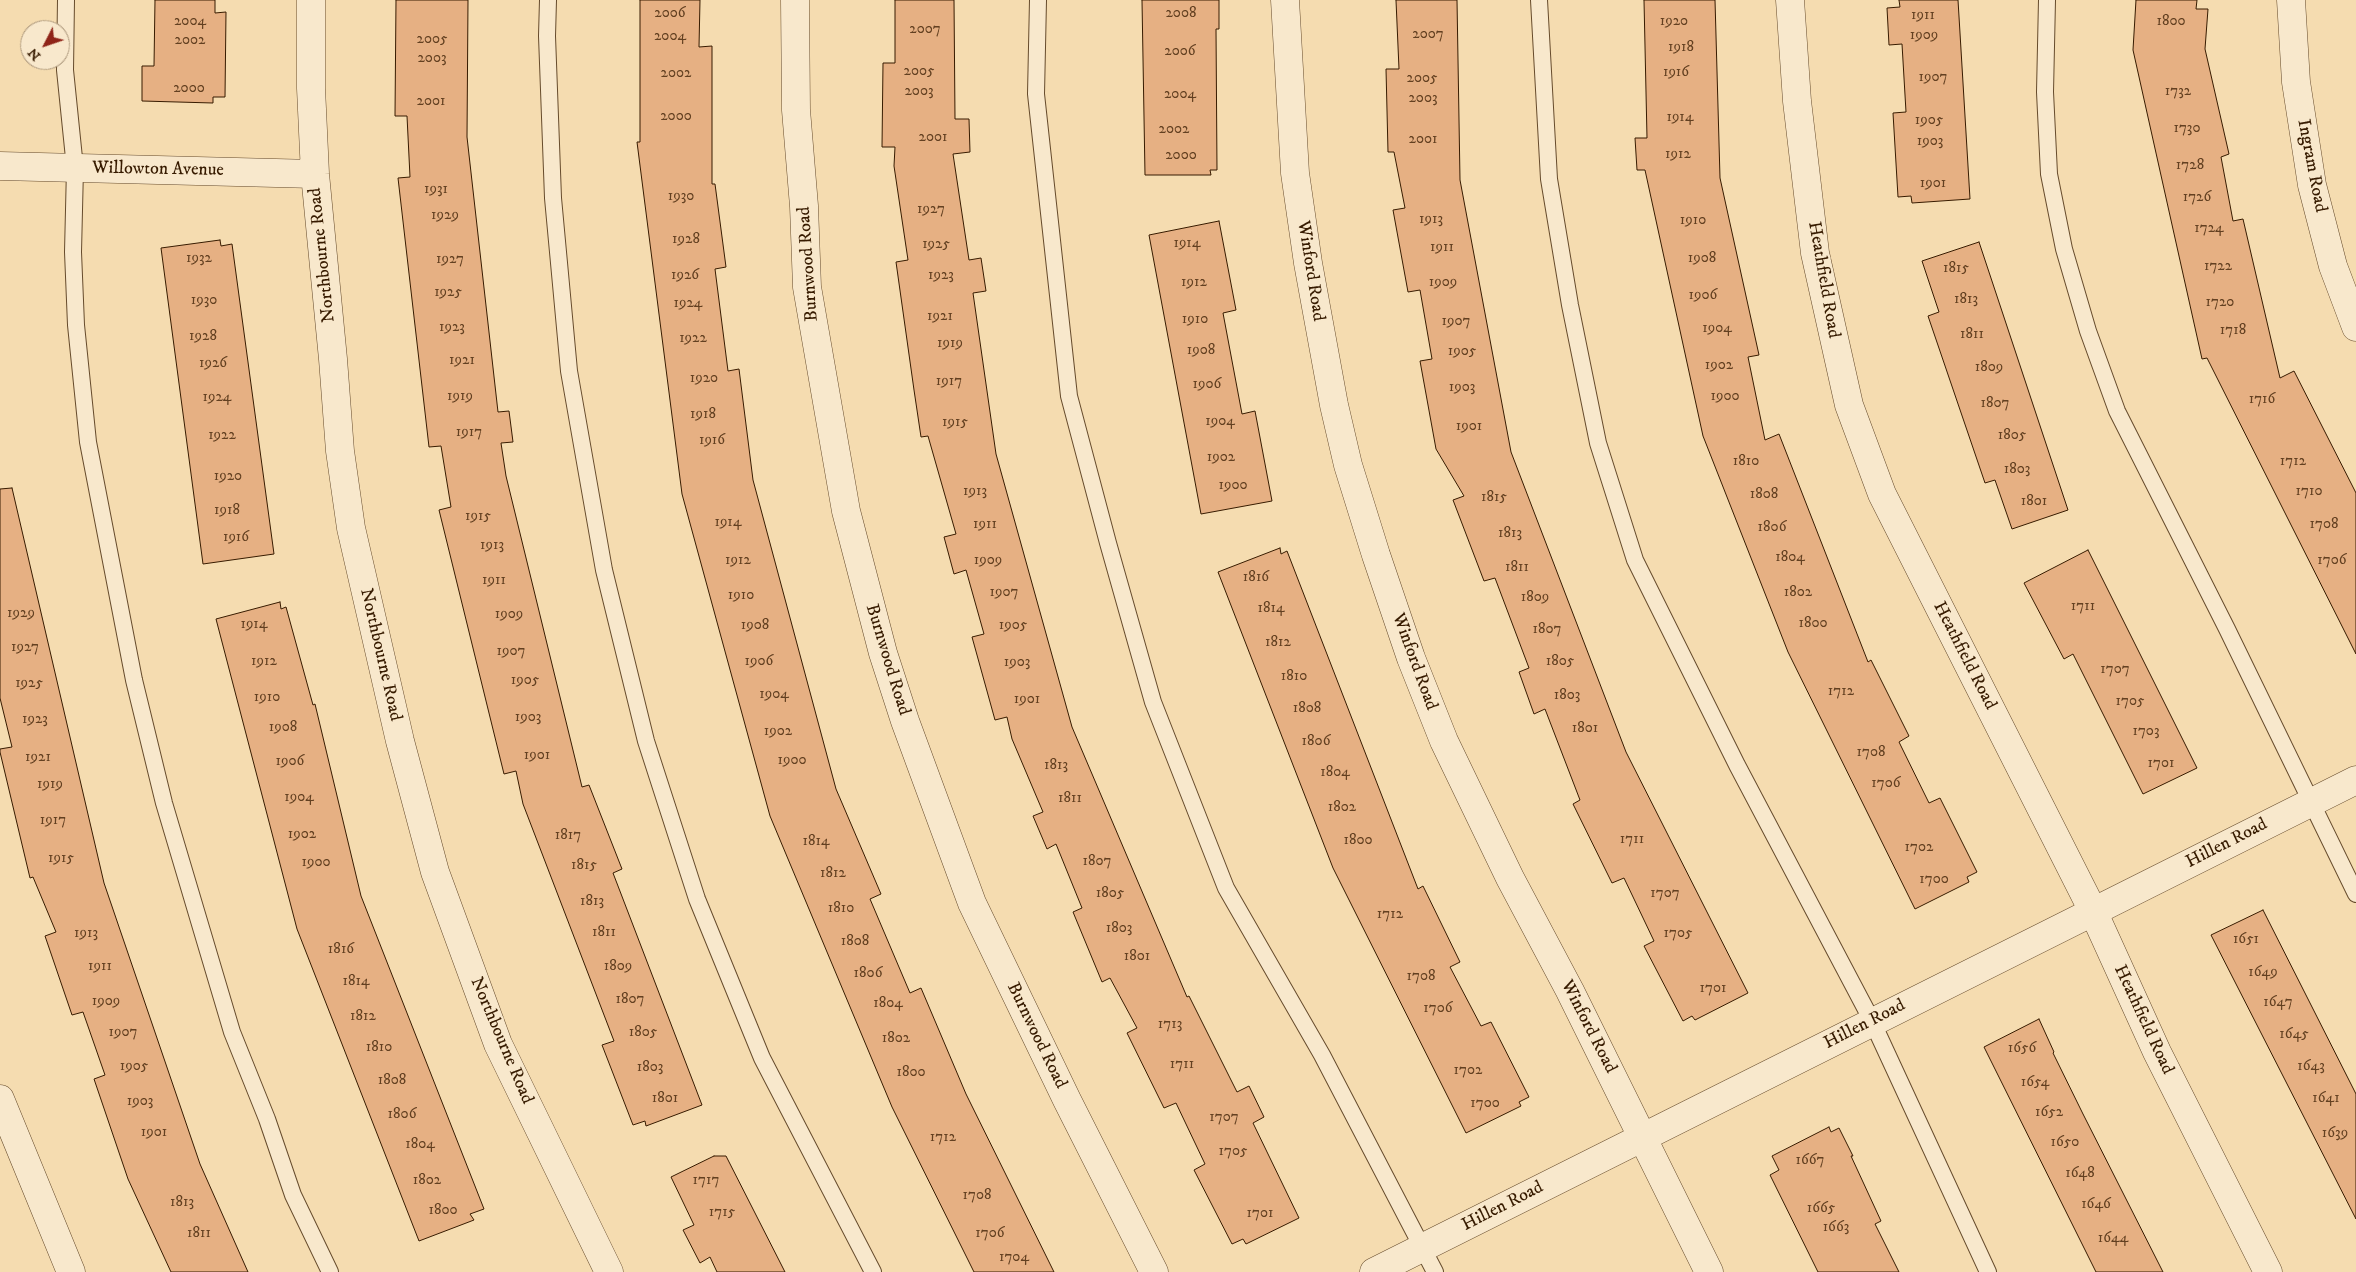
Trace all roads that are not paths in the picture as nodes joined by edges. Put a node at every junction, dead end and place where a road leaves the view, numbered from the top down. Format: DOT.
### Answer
graph roads {
  1 [pos="66,0"];
  2 [pos="311,0"];
  3 [pos="548,0"];
  4 [pos="795,0"];
  5 [pos="1038,0"];
  6 [pos="1285,0"];
  7 [pos="1539,0"];
  8 [pos="1790,0"];
  9 [pos="2047,0"];
  10 [pos="2291,0"];
  11 [pos="0,166"];
  12 [pos="75,168"];
  13 [pos="315,174"];
  14 [pos="2356,327"];
  15 [pos="2356,780"];
  16 [pos="2312,801"];
  17 [pos="2356,894"];
  18 [pos="2093,911"];
  19 [pos="1872,1021"];
  20 [pos="0,1099"];
  21 [pos="1642,1136"];
  22 [pos="1423,1248"];
  23 [pos="71,1272"];
  24 [pos="330,1272"];
  25 [pos="610,1272"];
  26 [pos="873,1272"];
  27 [pos="1154,1272"];
  28 [pos="1374,1272"];
  29 [pos="1435,1272"];
  30 [pos="1708,1272"];
  31 [pos="1988,1272"];
  32 [pos="2268,1272"];
  1 -- 12 [label="lane"];
  2 -- 13 [label="street, Northbourne Road"];
  3 -- 26 [label="lane"];
  4 -- 27 [label="street, Burnwood Road"];
  5 -- 22 [label="lane"];
  6 -- 21 [label="street, Winford Road"];
  7 -- 19 [label="lane"];
  8 -- 18 [label="street, Heathfield Road"];
  9 -- 16 [label="lane"];
  10 -- 14 [label="street, Ingram Road"];
  11 -- 12 [label="street, Willowton Avenue"];
  12 -- 13 [label="street, Willowton Avenue"];
  12 -- 24 [label="lane"];
  13 -- 25 [label="street, Northbourne Road"];
  15 -- 16 [label="street, Hillen Road"];
  16 -- 17 [label="lane"];
  16 -- 18 [label="street, Hillen Road"];
  18 -- 19 [label="street, Hillen Road"];
  18 -- 32 [label="street, Heathfield Road"];
  19 -- 21 [label="street, Hillen Road"];
  19 -- 31 [label="lane"];
  20 -- 23 [label="street"];
  21 -- 22 [label="street, Hillen Road"];
  21 -- 30 [label="street, Winford Road"];
  22 -- 28 [label="street, Hillen Road"];
  22 -- 29 [label="lane"];
}
